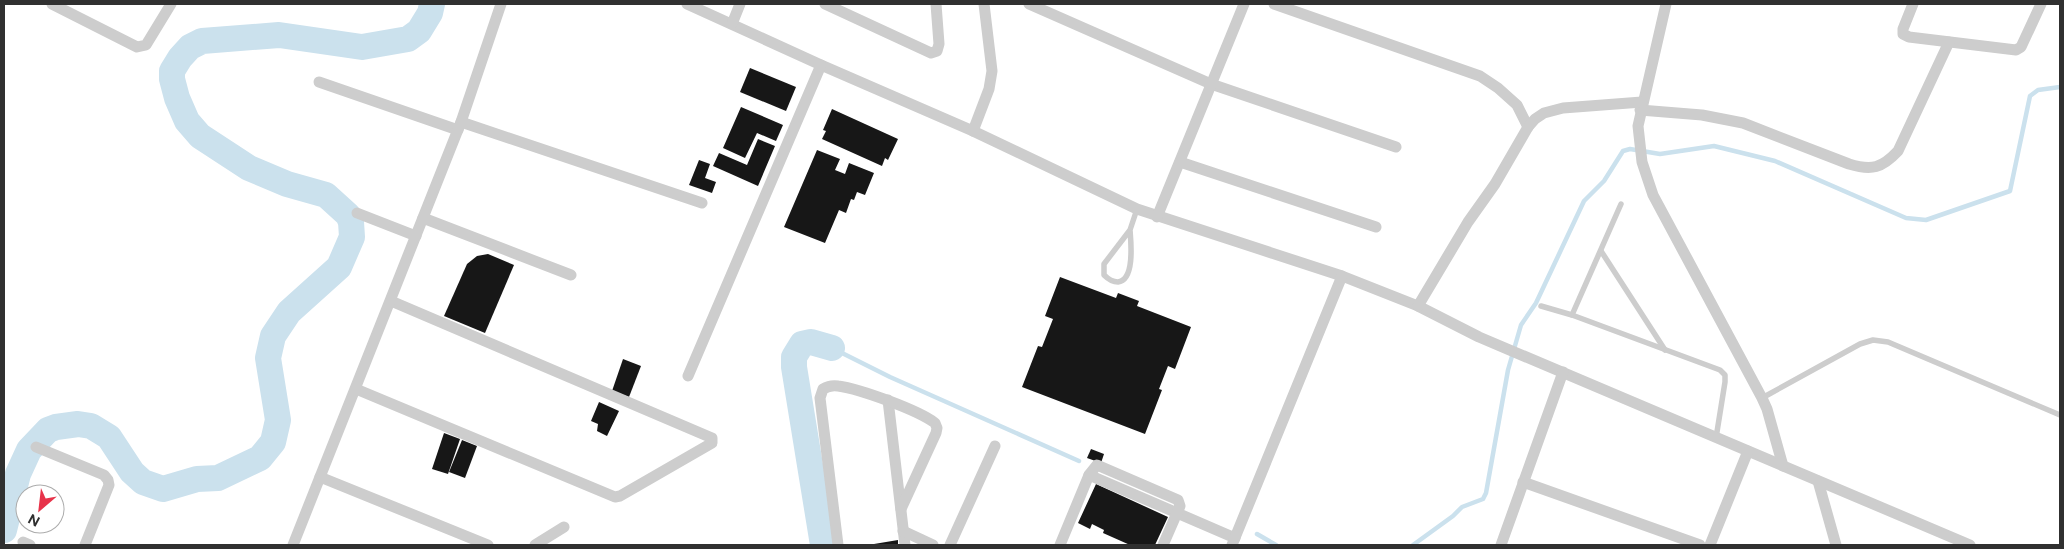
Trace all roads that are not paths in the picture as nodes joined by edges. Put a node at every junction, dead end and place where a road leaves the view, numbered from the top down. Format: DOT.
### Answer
graph roads {
  1 [pos="52,4"];
  2 [pos="171,4"];
  3 [pos="501,4"];
  4 [pos="687,4"];
  5 [pos="740,4"];
  6 [pos="825,4"];
  7 [pos="936,4"];
  8 [pos="984,4"];
  9 [pos="1030,4"];
  10 [pos="1244,4"];
  11 [pos="1274,4"];
  12 [pos="1666,4"];
  13 [pos="1913,4"];
  14 [pos="2041,4"];
  15 [pos="732,24"];
  16 [pos="1949,42"];
  17 [pos="821,66"];
  18 [pos="319,82"];
  19 [pos="1212,84"];
  20 [pos="1641,106"];
  21 [pos="459,126"];
  22 [pos="1528,127"];
  23 [pos="973,131"];
  24 [pos="1396,147"];
  25 [pos="1180,162"];
  26 [pos="702,203"];
  27 [pos="1621,204"];
  28 [pos="1137,209"];
  29 [pos="357,212"];
  30 [pos="1157,217"];
  31 [pos="423,218"];
  32 [pos="1376,227"];
  33 [pos="1130,230"];
  34 [pos="416,236"];
  35 [pos="1601,251"];
  36 [pos="570,275"];
  37 [pos="1342,276"];
  38 [pos="391,301"];
  39 [pos="1418,306"];
  40 [pos="1541,306"];
  41 [pos="1572,315"];
  42 [pos="1665,350"];
  43 [pos="1563,372"];
  44 [pos="688,376"];
  45 [pos="356,389"];
  46 [pos="1762,398"];
  47 [pos="888,400"];
  48 [pos="2060,415"];
  49 [pos="1716,438"];
  50 [pos="995,446"];
  51 [pos="36,447"];
  52 [pos="1748,451"];
  53 [pos="1783,466"];
  54 [pos="320,477"];
  55 [pos="1818,481"];
  56 [pos="1524,482"];
  57 [pos="901,509"];
  58 [pos="1176,514"];
  59 [pos="564,527"];
  60 [pos="904,530"];
  61 [pos="1234,542"];
  62 [pos="85,545"];
  63 [pos="293,545"];
  64 [pos="488,545"];
  65 [pos="536,545"];
  66 [pos="838,545"];
  67 [pos="905,545"];
  68 [pos="933,545"];
  69 [pos="950,545"];
  70 [pos="1060,545"];
  71 [pos="1162,545"];
  72 [pos="1501,545"];
  73 [pos="1700,545"];
  74 [pos="1710,545"];
  75 [pos="1836,545"];
  76 [pos="1970,545"];
  1 -- 2 [label="street"];
  3 -- 21 [label="street"];
  4 -- 15 [label="street"];
  5 -- 15 [label="street"];
  6 -- 7 [label="street"];
  8 -- 23 [label="street"];
  9 -- 19 [label="street"];
  10 -- 19 [label="street"];
  11 -- 22 [label="street"];
  12 -- 20 [label="street"];
  13 -- 16 [label="street"];
  14 -- 16 [label="street"];
  15 -- 17 [label="street"];
  16 -- 20 [label="street"];
  17 -- 23 [label="street"];
  17 -- 44 [label="street"];
  18 -- 21 [label="street"];
  19 -- 24 [label="street"];
  19 -- 25 [label="street"];
  20 -- 22 [label="street"];
  20 -- 46 [label="street"];
  21 -- 26 [label="street"];
  21 -- 31 [label="street"];
  22 -- 39 [label="street"];
  23 -- 28 [label="street"];
  25 -- 30 [label="street"];
  25 -- 32 [label="street"];
  27 -- 35 [label="lane"];
  28 -- 30 [label="street"];
  28 -- 33 [label="lane"];
  29 -- 34 [label="street"];
  30 -- 37 [label="street"];
  31 -- 34 [label="street"];
  31 -- 36 [label="street"];
  33 -- 33 [label="lane"];
  34 -- 38 [label="street"];
  35 -- 41 [label="lane"];
  35 -- 42 [label="lane"];
  37 -- 39 [label="street"];
  37 -- 61 [label="street"];
  38 -- 45 [label="street"];
  38 -- 45 [label="street"];
  39 -- 43 [label="street"];
  40 -- 41 [label="lane"];
  41 -- 42 [label="lane"];
  42 -- 49 [label="lane"];
  43 -- 49 [label="street"];
  43 -- 56 [label="street"];
  45 -- 54 [label="street"];
  46 -- 48 [label="lane"];
  46 -- 53 [label="street"];
  47 -- 57 [label="street"];
  47 -- 57 [label="street"];
  47 -- 66 [label="street"];
  49 -- 52 [label="street"];
  50 -- 69 [label="street"];
  51 -- 62 [label="street"];
  52 -- 53 [label="street"];
  52 -- 74 [label="street"];
  53 -- 55 [label="street"];
  54 -- 63 [label="street"];
  54 -- 64 [label="street"];
  55 -- 75 [label="street"];
  55 -- 76 [label="street"];
  56 -- 72 [label="street"];
  56 -- 73 [label="street"];
  57 -- 60 [label="street"];
  58 -- 61 [label="street"];
  58 -- 70 [label="street"];
  58 -- 71 [label="street"];
  59 -- 65 [label="street"];
  60 -- 67 [label="street"];
  60 -- 68 [label="street"];
}
